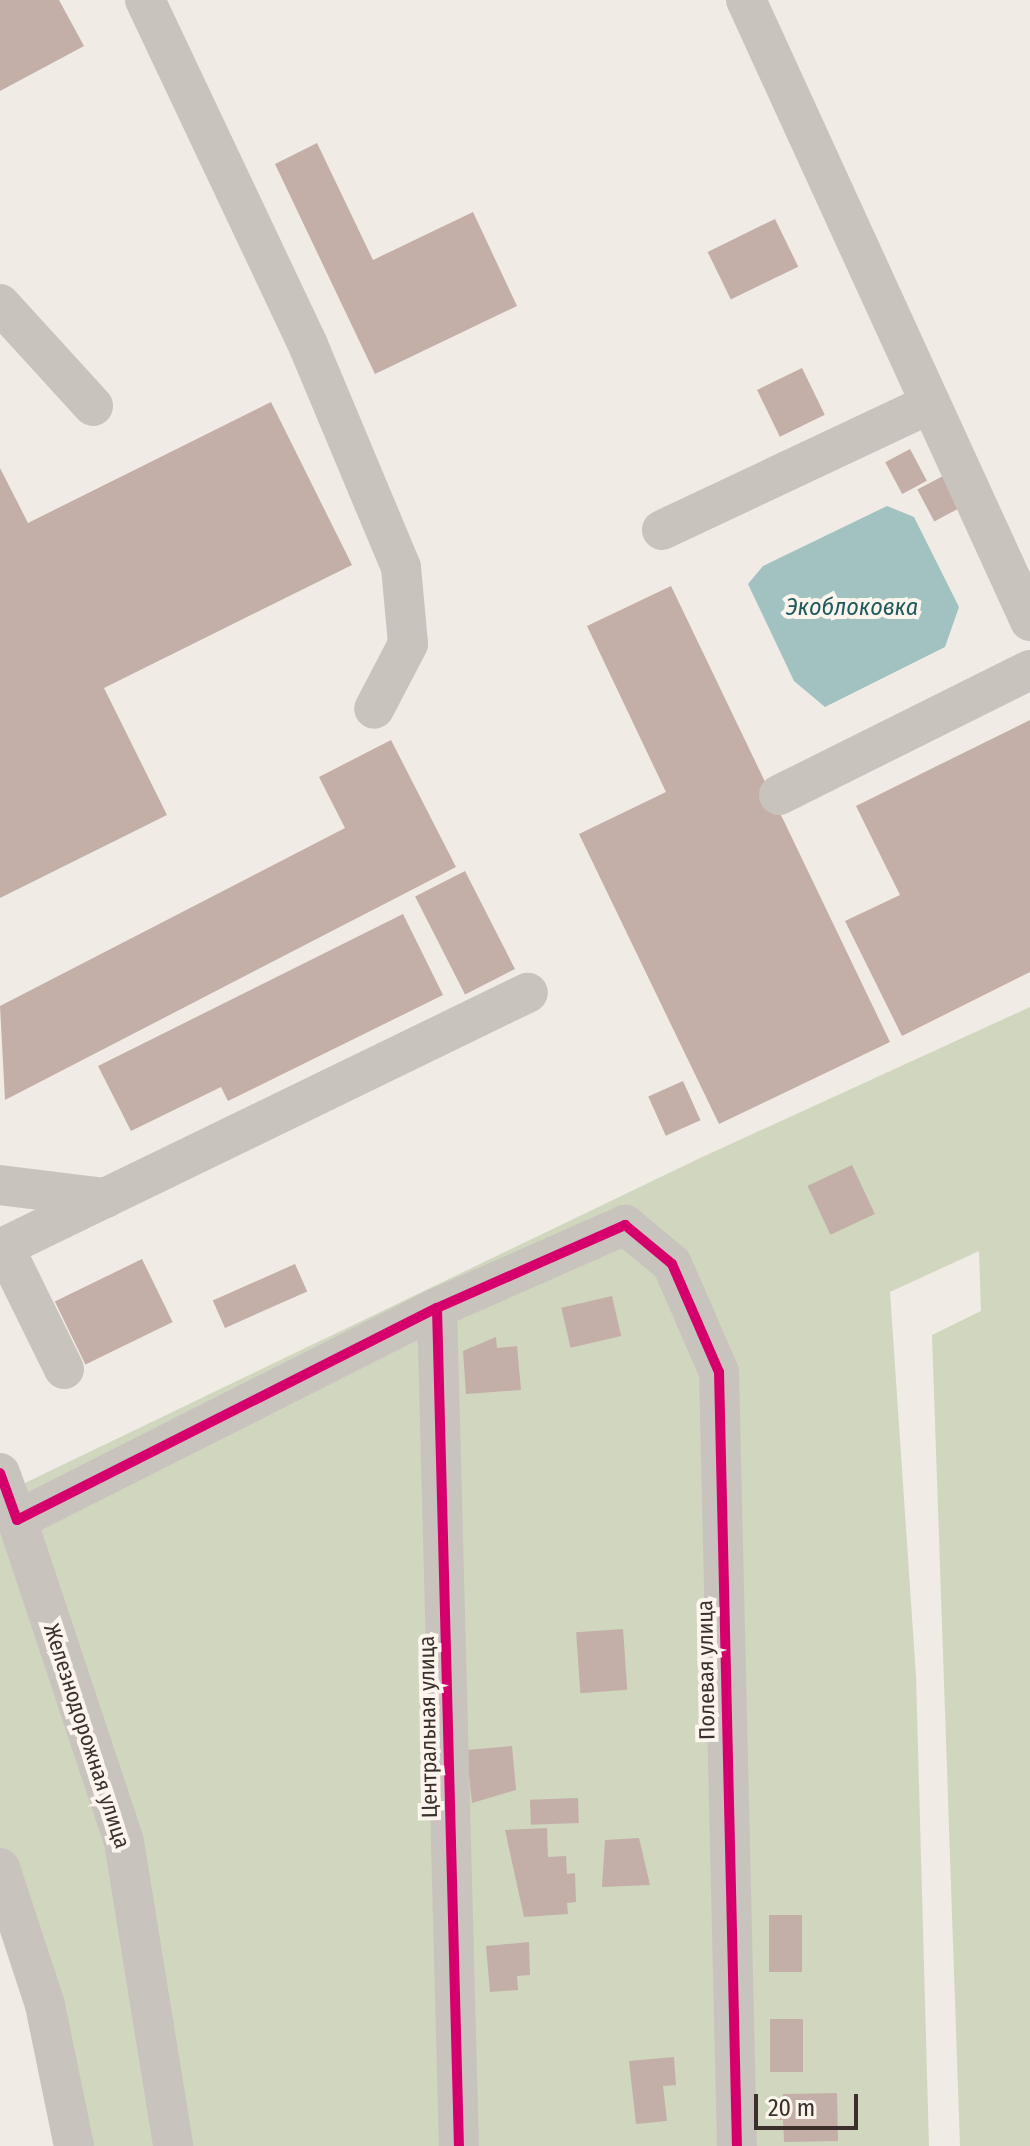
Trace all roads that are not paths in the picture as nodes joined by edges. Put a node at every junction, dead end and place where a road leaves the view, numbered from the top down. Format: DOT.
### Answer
graph roads {
  1 [pos="145,0"];
  2 [pos="746,0"];
  3 [pos="0,304"];
  4 [pos="930,404"];
  5 [pos="93,406"];
  6 [pos="662,530"];
  7 [pos="1030,621"];
  8 [pos="1030,670"];
  9 [pos="374,709"];
  10 [pos="779,795"];
  11 [pos="528,993"];
  12 [pos="0,1185"];
  13 [pos="105,1198"];
  14 [pos="437,1308"];
  15 [pos="64,1369"];
  16 [pos="0,1473"];
  17 [pos="17,1520"];
  18 [pos="0,1868"];
  19 [pos="74,2146"];
  20 [pos="173,2146"];
  21 [pos="459,2146"];
  22 [pos="737,2146"];
  1 -- 9 [label="street"];
  2 -- 4 [label="street"];
  3 -- 5 [label="street"];
  4 -- 6 [label="street"];
  4 -- 7 [label="street"];
  8 -- 10 [label="street"];
  11 -- 13 [label="street"];
  12 -- 13 [label="street"];
  13 -- 15 [label="street"];
  14 -- 17 [label="street"];
  14 -- 21 [label="street, Центральная улица"];
  14 -- 22 [label="street, Полевая улица"];
  16 -- 17 [label="street, Железнодорожная улица"];
  17 -- 20 [label="street, Железнодорожная улица"];
  18 -- 19 [label="street"];
}
